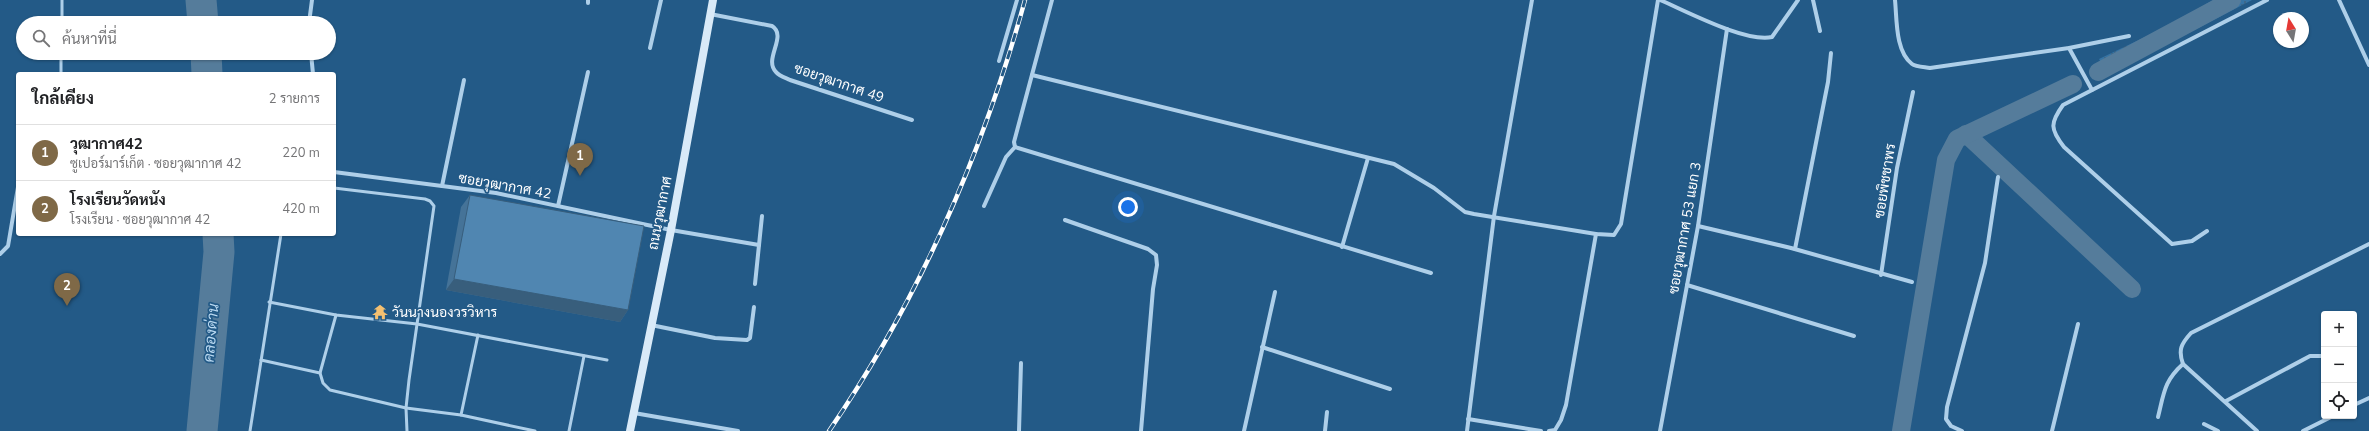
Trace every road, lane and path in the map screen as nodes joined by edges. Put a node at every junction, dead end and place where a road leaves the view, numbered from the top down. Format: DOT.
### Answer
graph roads {
  1 [pos="62,0"];
  2 [pos="312,0"];
  3 [pos="661,0"];
  4 [pos="713,0"];
  5 [pos="1017,0"];
  6 [pos="1052,0"];
  7 [pos="1532,0"];
  8 [pos="1659,0"];
  9 [pos="1798,0"];
  10 [pos="1813,0"];
  11 [pos="1896,0"];
  12 [pos="2267,0"];
  13 [pos="2339,0"];
  14 [pos="710,14"];
  15 [pos="62,16"];
  16 [pos="310,16"];
  17 [pos="1727,29"];
  18 [pos="1820,31"];
  19 [pos="2129,36"];
  20 [pos="650,48"];
  21 [pos="2069,48"];
  22 [pos="1831,53"];
  23 [pos="62,60"];
  24 [pos="312,60"];
  25 [pos="999,61"];
  26 [pos="2369,65"];
  27 [pos="61,72"];
  28 [pos="313,72"];
  29 [pos="588,72"];
  30 [pos="1032,75"];
  31 [pos="464,80"];
  32 [pos="2092,90"];
  33 [pos="1913,92"];
  34 [pos="912,120"];
  35 [pos="1014,147"];
  36 [pos="1368,158"];
  37 [pos="336,172"];
  38 [pos="1998,177"];
  39 [pos="442,186"];
  40 [pos="336,188"];
  41 [pos="508,196"];
  42 [pos="16,199"];
  43 [pos="506,203"];
  44 [pos="558,206"];
  45 [pos="984,206"];
  46 [pos="762,216"];
  47 [pos="1494,216"];
  48 [pos="1065,220"];
  49 [pos="1698,226"];
  50 [pos="671,230"];
  51 [pos="2207,231"];
  52 [pos="1596,234"];
  53 [pos="280,236"];
  54 [pos="2369,244"];
  55 [pos="759,245"];
  56 [pos="1342,247"];
  57 [pos="1795,249"];
  58 [pos="0,254"];
  59 [pos="1431,273"];
  60 [pos="1882,275"];
  61 [pos="1912,282"];
  62 [pos="755,284"];
  63 [pos="1687,285"];
  64 [pos="1275,292"];
  65 [pos="269,302"];
  66 [pos="754,307"];
  67 [pos="336,315"];
  68 [pos="417,324"];
  69 [pos="2078,324"];
  70 [pos="651,325"];
  71 [pos="478,335"];
  72 [pos="1854,336"];
  73 [pos="1262,347"];
  74 [pos="584,356"];
  75 [pos="2321,356"];
  76 [pos="261,360"];
  77 [pos="607,360"];
  78 [pos="1021,363"];
  79 [pos="2183,364"];
  80 [pos="320,373"];
  81 [pos="1390,389"];
  82 [pos="2369,398"];
  83 [pos="2226,401"];
  84 [pos="2357,404"];
  85 [pos="406,408"];
  86 [pos="1327,412"];
  87 [pos="633,413"];
  88 [pos="461,415"];
  89 [pos="2158,417"];
  90 [pos="1468,419"];
  91 [pos="2327,419"];
  92 [pos="2204,424"];
  93 [pos="250,431"];
  94 [pos="407,431"];
  95 [pos="535,431"];
  96 [pos="569,431"];
  97 [pos="630,431"];
  98 [pos="738,431"];
  99 [pos="1019,431"];
  100 [pos="1141,431"];
  101 [pos="1244,431"];
  102 [pos="1326,431"];
  103 [pos="1466,431"];
  104 [pos="1540,431"];
  105 [pos="1549,431"];
  106 [pos="1660,431"];
  107 [pos="1962,431"];
  108 [pos="2052,431"];
  109 [pos="2218,431"];
  110 [pos="2257,431"];
  111 [pos="2303,431"];
  1 -- 15 [label="lane"];
  2 -- 16 [label="street"];
  3 -- 20 [label="street"];
  4 -- 14 [label="main road, ถนนวุฒากาศ"];
  5 -- 25 [label="street"];
  6 -- 30 [label="street"];
  7 -- 47 [label="street"];
  8 -- 17 [label="street"];
  8 -- 52 [label="street"];
  9 -- 17 [label="street"];
  10 -- 18 [label="street"];
  11 -- 21 [label="street"];
  12 -- 32 [label="street"];
  13 -- 26 [label="street"];
  14 -- 34 [label="street, ซอยวุฒากาศ 49"];
  14 -- 50 [label="main road, ถนนวุฒากาศ"];
  17 -- 49 [label="street, ซอยวุฒากาศ 53 แยก 3"];
  19 -- 21 [label="street"];
  21 -- 32 [label="street"];
  22 -- 57 [label="street"];
  23 -- 27 [label="lane"];
  24 -- 28 [label="street"];
  29 -- 44 [label="street"];
  30 -- 35 [label="street"];
  30 -- 36 [label="street"];
  31 -- 39 [label="street"];
  32 -- 51 [label="street"];
  33 -- 60 [label="street, ซอยพิชชาพร"];
  35 -- 45 [label="street"];
  35 -- 56 [label="street"];
  36 -- 47 [label="street"];
  36 -- 56 [label="street"];
  37 -- 39 [label="street, ซอยวุฒากาศ 42"];
  38 -- 107 [label="street"];
  39 -- 41 [label="street, ซอยวุฒากาศ 42"];
  40 -- 68 [label="lane"];
  41 -- 43 [label="lane"];
  41 -- 44 [label="street, ซอยวุฒากาศ 42"];
  42 -- 58 [label="street"];
  44 -- 50 [label="street, ซอยวุฒากาศ 42"];
  46 -- 55 [label="street"];
  47 -- 52 [label="street"];
  47 -- 90 [label="street"];
  48 -- 100 [label="street"];
  49 -- 57 [label="street"];
  49 -- 63 [label="street, ซอยวุฒากาศ 53 แยก 3"];
  50 -- 55 [label="street, ซอยวุฒากาศ 42"];
  50 -- 70 [label="main road, ถนนวุฒากาศ"];
  52 -- 105 [label="street"];
  53 -- 65 [label="lane"];
  54 -- 79 [label="street"];
  55 -- 62 [label="street"];
  56 -- 59 [label="street"];
  57 -- 60 [label="street"];
  60 -- 61 [label="street"];
  63 -- 72 [label="street"];
  63 -- 106 [label="street, ซอยวุฒากาศ 53 แยก 3"];
  64 -- 73 [label="street"];
  65 -- 67 [label="lane"];
  65 -- 76 [label="lane"];
  66 -- 70 [label="street"];
  67 -- 68 [label="lane"];
  67 -- 80 [label="lane"];
  68 -- 71 [label="lane"];
  68 -- 85 [label="lane"];
  69 -- 108 [label="street"];
  70 -- 87 [label="main road, ถนนวุฒากาศ"];
  71 -- 74 [label="lane"];
  71 -- 88 [label="lane"];
  73 -- 81 [label="street"];
  73 -- 101 [label="street"];
  74 -- 77 [label="lane"];
  74 -- 96 [label="lane"];
  75 -- 83 [label="street"];
  76 -- 80 [label="lane"];
  76 -- 93 [label="lane"];
  78 -- 99 [label="street"];
  79 -- 83 [label="street"];
  79 -- 89 [label="street"];
  80 -- 85 [label="lane"];
  82 -- 84 [label="street"];
  83 -- 110 [label="street"];
  85 -- 88 [label="lane"];
  85 -- 94 [label="lane"];
  86 -- 102 [label="street"];
  87 -- 97 [label="main road, ถนนวุฒากาศ"];
  87 -- 98 [label="street"];
  88 -- 95 [label="lane"];
  90 -- 103 [label="street"];
  90 -- 104 [label="street"];
  91 -- 111 [label="street"];
  92 -- 109 [label="street"];
}
